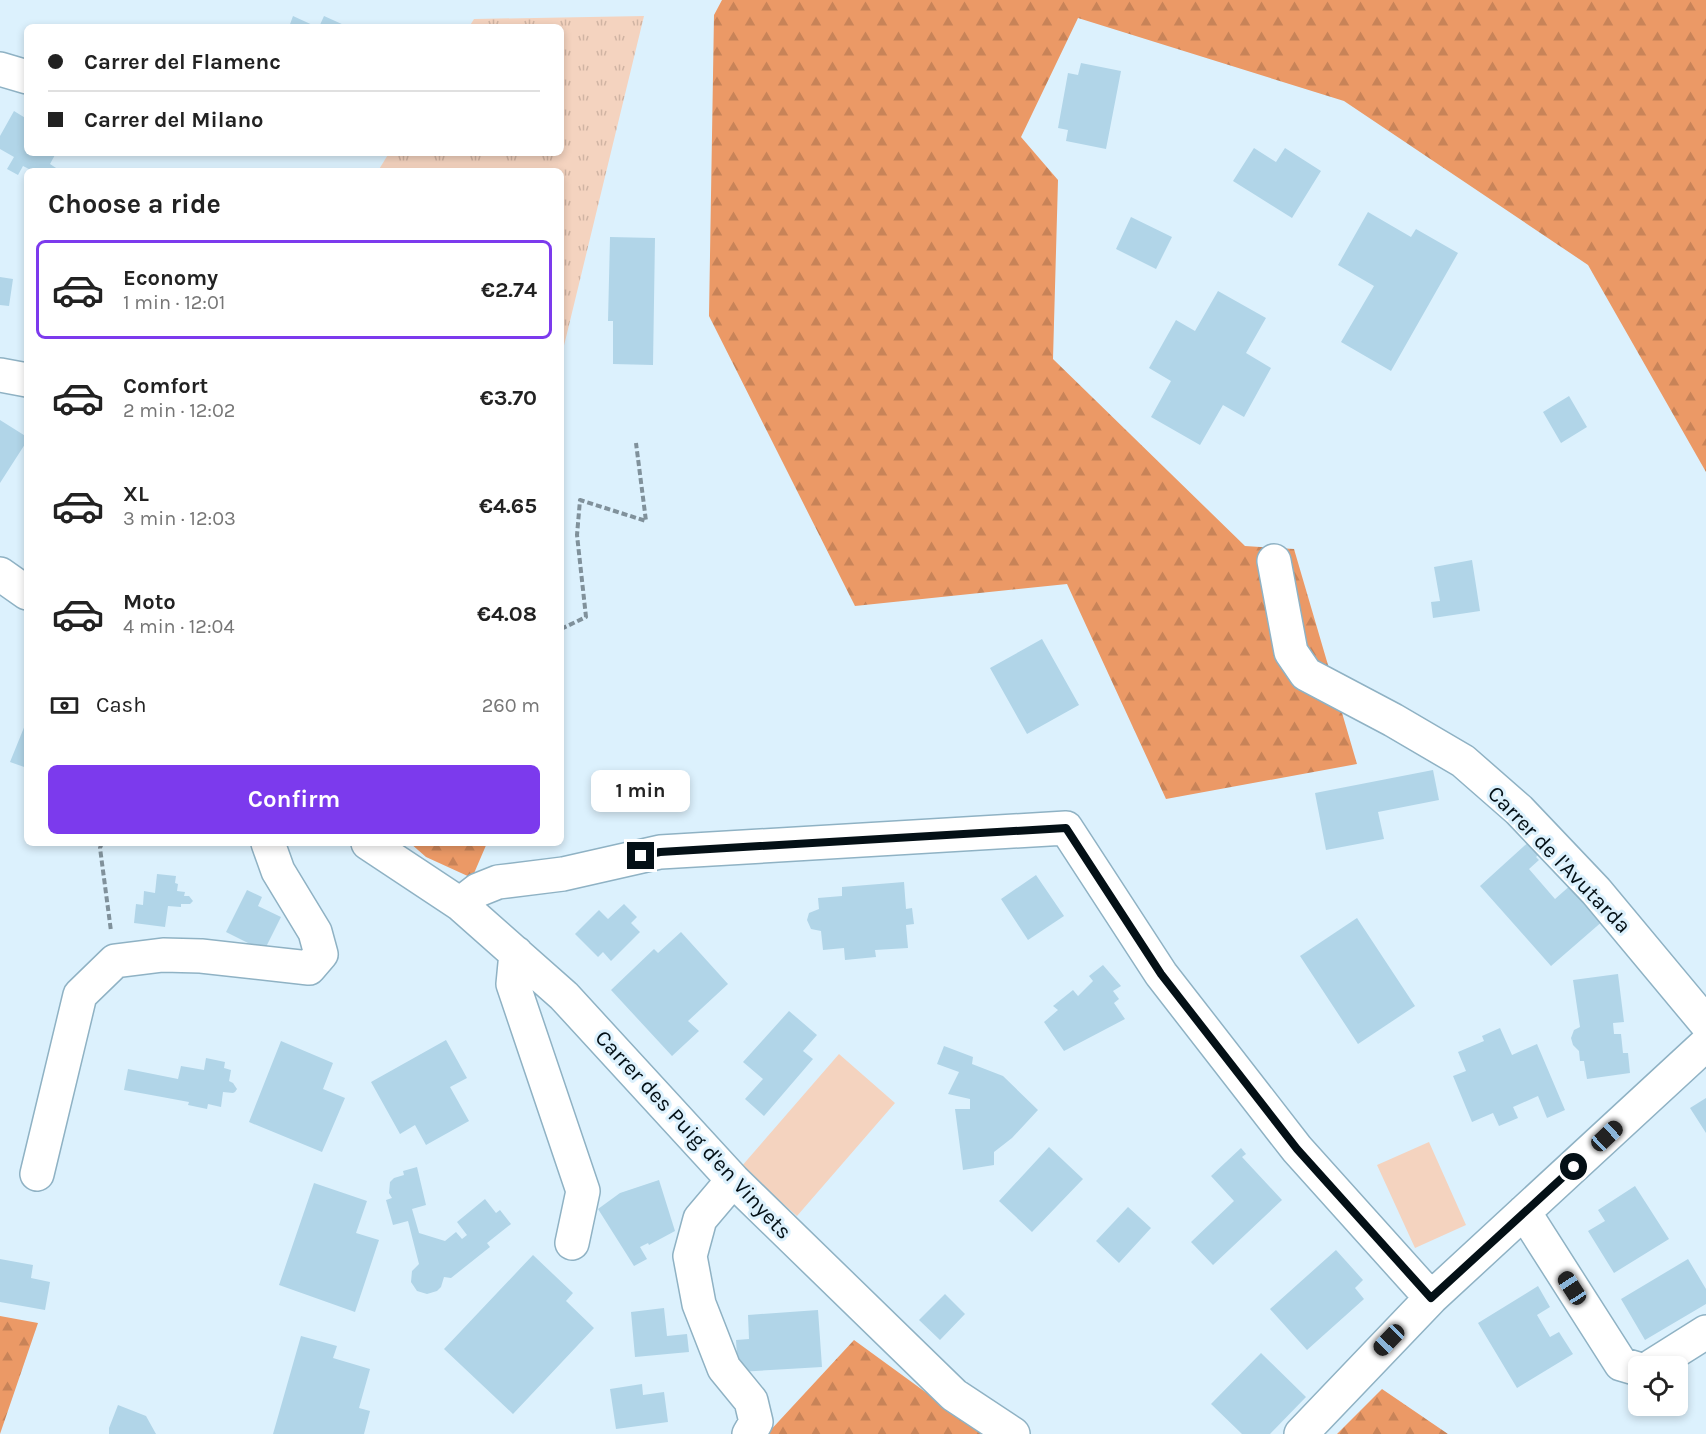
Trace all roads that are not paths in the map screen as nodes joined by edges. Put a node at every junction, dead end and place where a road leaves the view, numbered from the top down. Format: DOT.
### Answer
graph roads {
  1 [pos="0,69"];
  2 [pos="24,76"];
  3 [pos="0,375"];
  4 [pos="24,379"];
  5 [pos="1274,561"];
  6 [pos="0,574"];
  7 [pos="24,591"];
  8 [pos="269,846"];
  9 [pos="373,846"];
  10 [pos="460,904"];
  11 [pos="516,953"];
  12 [pos="1706,1023"];
  13 [pos="1706,1044"];
  14 [pos="37,1174"];
  15 [pos="733,1180"];
  16 [pos="1524,1212"];
  17 [pos="573,1243"];
  18 [pos="1431,1298"];
  19 [pos="1706,1332"];
  20 [pos="1668,1356"];
  21 [pos="1628,1366"];
  22 [pos="749,1434"];
  23 [pos="1013,1434"];
  24 [pos="1301,1434"];
  1 -- 2 [label="street"];
  3 -- 4 [label="street"];
  5 -- 12 [label="street, Carrer de l'Avutarda"];
  6 -- 7 [label="street"];
  8 -- 14 [label="street"];
  9 -- 10 [label="street, Carrer des Puig d'en Vinyets"];
  10 -- 11 [label="street, Carrer des Puig d'en Vinyets"];
  10 -- 18 [label="street"];
  11 -- 15 [label="street, Carrer des Puig d'en Vinyets"];
  11 -- 17 [label="street"];
  13 -- 16 [label="street"];
  15 -- 22 [label="street"];
  15 -- 23 [label="street, Carrer des Puig d'en Vinyets"];
  16 -- 18 [label="street"];
  16 -- 21 [label="street"];
  18 -- 24 [label="street"];
  19 -- 20 [label="street"];
}
